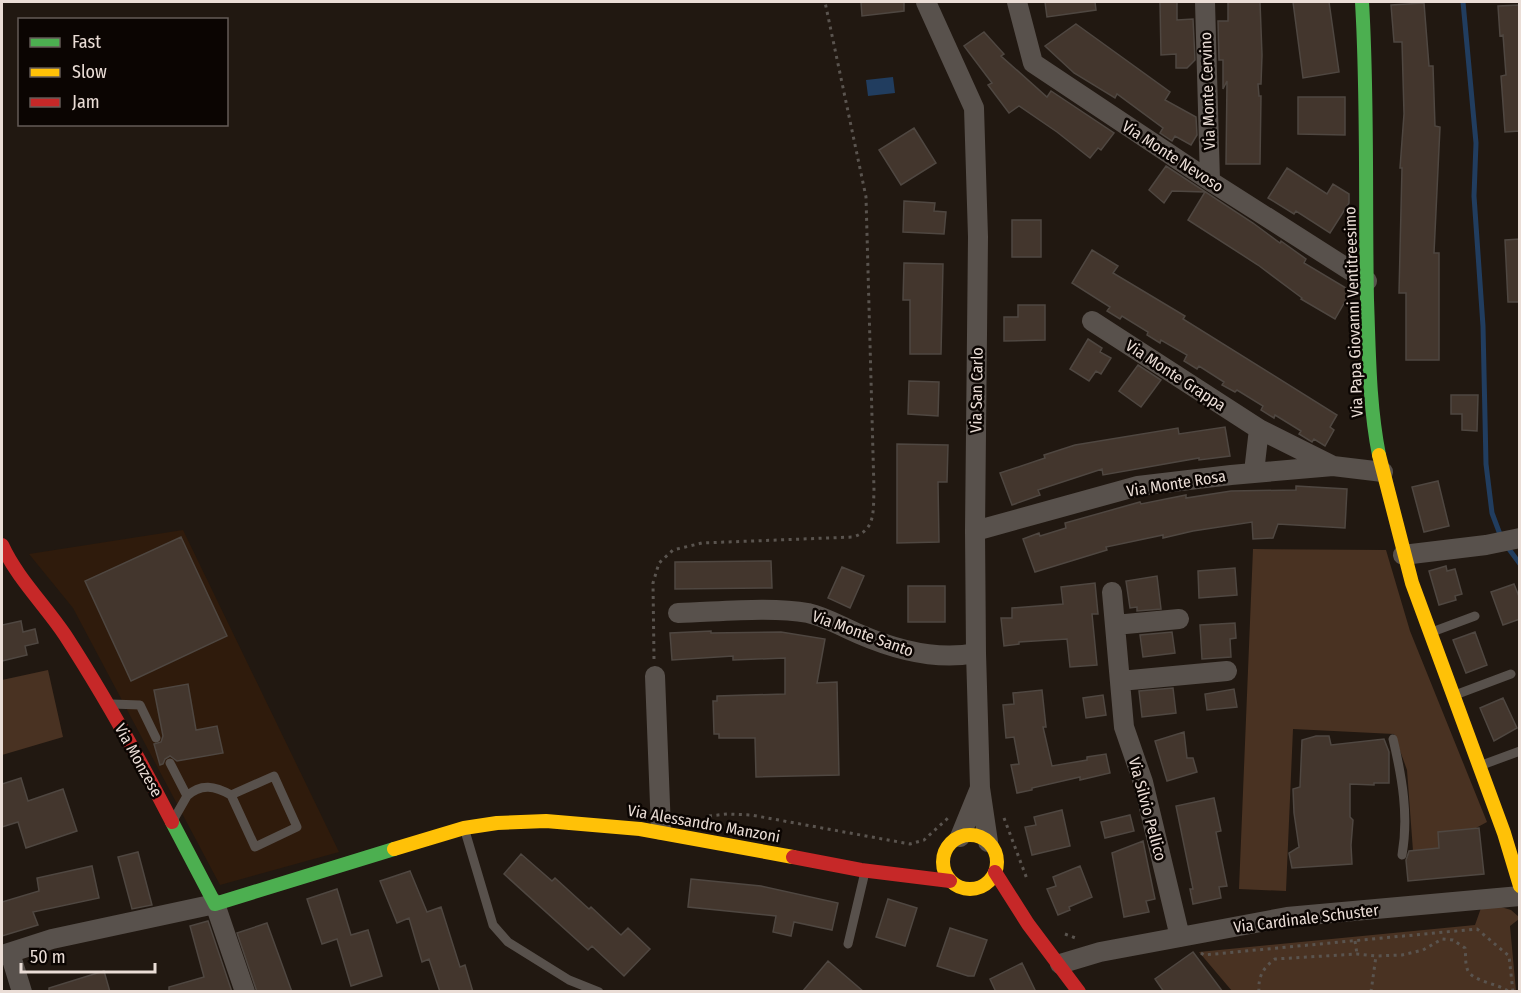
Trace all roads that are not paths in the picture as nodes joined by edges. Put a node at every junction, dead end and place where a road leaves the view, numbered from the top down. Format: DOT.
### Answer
graph roads {
  1 [pos="926,2"];
  2 [pos="1017,2"];
  3 [pos="1204,2"];
  4 [pos="1362,2"];
  5 [pos="1210,181"];
  6 [pos="1367,281"];
  7 [pos="1092,321"];
  8 [pos="1259,429"];
  9 [pos="1333,466"];
  10 [pos="1254,472"];
  11 [pos="1383,472"];
  12 [pos="975,531"];
  13 [pos="1519,539"];
  14 [pos="4,555"];
  15 [pos="1403,555"];
  16 [pos="1112,591"];
  17 [pos="678,613"];
  18 [pos="1474,616"];
  19 [pos="1179,619"];
  20 [pos="1115,625"];
  21 [pos="1430,633"];
  22 [pos="976,653"];
  23 [pos="1227,671"];
  24 [pos="1511,674"];
  25 [pos="655,675"];
  26 [pos="1120,681"];
  27 [pos="1453,696"];
  28 [pos="108,704"];
  29 [pos="156,738"];
  30 [pos="1394,739"];
  31 [pos="1520,751"];
  32 [pos="170,763"];
  33 [pos="1479,766"];
  34 [pos="980,788"];
  35 [pos="231,795"];
  36 [pos="187,796"];
  37 [pos="173,822"];
  38 [pos="464,828"];
  39 [pos="661,830"];
  40 [pos="960,837"];
  41 [pos="988,842"];
  42 [pos="1402,855"];
  43 [pos="943,861"];
  44 [pos="871,871"];
  45 [pos="995,872"];
  46 [pos="950,880"];
  47 [pos="1520,886"];
  48 [pos="969,889"];
  49 [pos="1520,896"];
  50 [pos="215,904"];
  51 [pos="1028,924"];
  52 [pos="1180,937"];
  53 [pos="848,944"];
  54 [pos="5,954"];
  55 [pos="1060,964"];
  56 [pos="22,992"];
  57 [pos="245,992"];
  58 [pos="599,992"];
  59 [pos="1079,992"];
  1 -- 12 [label="street, Via San Carlo"];
  2 -- 5 [label="street, Via Monte Nevoso"];
  3 -- 5 [label="street, Via Monte Cervino"];
  4 -- 6 [label="street, Via Papa Giovanni Ventitreesimo"];
  5 -- 6 [label="street, Via Monte Nevoso"];
  6 -- 11 [label="street, Via Papa Giovanni Ventitreesimo"];
  7 -- 8 [label="street, Via Monte Grappa"];
  8 -- 9 [label="street, Via Monte Grappa"];
  8 -- 10 [label="street"];
  9 -- 10 [label="street, Via Monte Rosa"];
  9 -- 11 [label="street, Via Monte Rosa"];
  10 -- 12 [label="street, Via Monte Rosa"];
  11 -- 15 [label="street, Via Papa Giovanni Ventitreesimo"];
  12 -- 22 [label="street, Via San Carlo"];
  13 -- 15 [label="street"];
  14 -- 28 [label="street, Via Monzese"];
  15 -- 21 [label="street, Via Papa Giovanni Ventitreesimo"];
  16 -- 20 [label="street, Via Silvio Pellico"];
  17 -- 22 [label="street, Via Monte Santo"];
  18 -- 21 [label="lane"];
  19 -- 20 [label="street"];
  20 -- 26 [label="street, Via Silvio Pellico"];
  21 -- 27 [label="street, Via Papa Giovanni Ventitreesimo"];
  22 -- 34 [label="street, Via San Carlo"];
  23 -- 26 [label="street"];
  24 -- 27 [label="lane"];
  25 -- 39 [label="street"];
  26 -- 52 [label="street, Via Silvio Pellico"];
  27 -- 33 [label="street, Via Papa Giovanni Ventitreesimo"];
  28 -- 29 [label="lane"];
  28 -- 37 [label="street, Via Monzese"];
  30 -- 42 [label="lane"];
  31 -- 33 [label="lane"];
  32 -- 36 [label="lane"];
  33 -- 47 [label="street, Via Papa Giovanni Ventitreesimo"];
  34 -- 40 [label="street, Via San Carlo"];
  34 -- 41 [label="street, Via San Carlo"];
  35 -- 35 [label="lane"];
  35 -- 36 [label="lane"];
  36 -- 37 [label="lane"];
  37 -- 50 [label="street, Via Monzese"];
  38 -- 39 [label="street, Via Alessandro Manzoni"];
  38 -- 50 [label="street, Via Alessandro Manzoni"];
  38 -- 58 [label="lane"];
  39 -- 44 [label="street, Via Alessandro Manzoni"];
  40 -- 41 [label="street"];
  40 -- 43 [label="street"];
  41 -- 45 [label="street"];
  43 -- 44 [label="street, Via Alessandro Manzoni"];
  43 -- 46 [label="street"];
  44 -- 46 [label="street, Via Alessandro Manzoni"];
  44 -- 53 [label="lane"];
  45 -- 48 [label="street"];
  45 -- 51 [label="street"];
  46 -- 48 [label="street"];
  48 -- 51 [label="street"];
  49 -- 52 [label="street, Via Cardinale Schuster"];
  50 -- 54 [label="street"];
  50 -- 57 [label="street, Via Monzese"];
  51 -- 55 [label="street"];
  52 -- 55 [label="street, Via Cardinale Schuster"];
  54 -- 56 [label="street"];
  55 -- 59 [label="street"];
}
